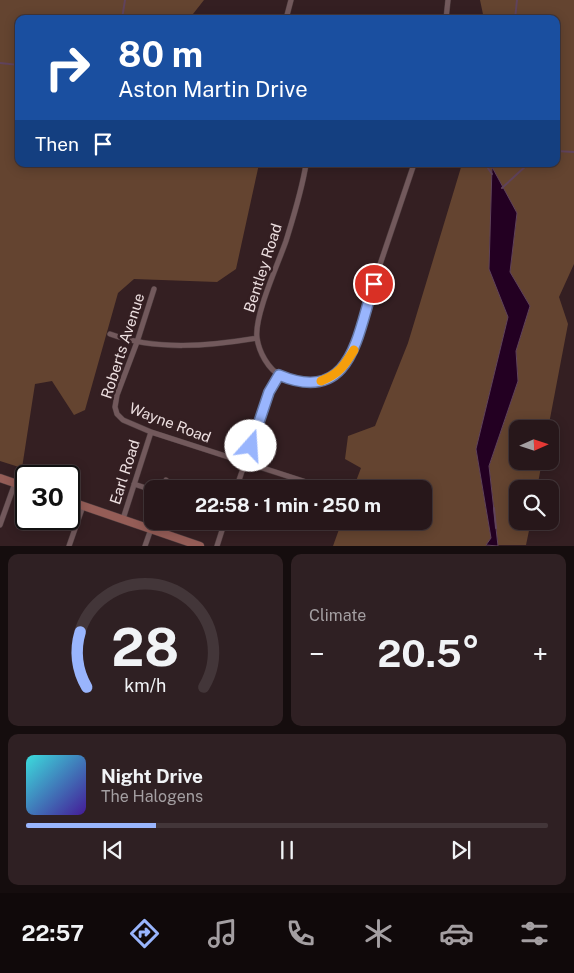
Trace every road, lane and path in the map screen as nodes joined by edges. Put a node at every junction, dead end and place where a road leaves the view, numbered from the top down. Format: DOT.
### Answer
graph roads {
  1 [pos="291,0"];
  2 [pos="448,0"];
  3 [pos="287,15"];
  4 [pos="446,15"];
  5 [pos="306,167"];
  6 [pos="413,167"];
  7 [pos="154,289"];
  8 [pos="110,334"];
  9 [pos="257,338"];
  10 [pos="137,342"];
  11 [pos="279,375"];
  12 [pos="116,410"];
  13 [pos="151,432"];
  14 [pos="245,464"];
  15 [pos="0,478"];
  16 [pos="239,480"];
  17 [pos="299,480"];
  18 [pos="15,483"];
  19 [pos="134,484"];
  20 [pos="144,487"];
  21 [pos="80,505"];
  22 [pos="83,506"];
  23 [pos="123,519"];
  24 [pos="0,525"];
  25 [pos="144,526"];
  26 [pos="151,530"];
  27 [pos="154,530"];
  28 [pos="222,530"];
  29 [pos="69,546"];
  30 [pos="145,546"];
  31 [pos="200,546"];
  32 [pos="217,546"];
  1 -- 3 [label="street"];
  2 -- 4 [label="street"];
  5 -- 9 [label="street, Bentley Road"];
  6 -- 11 [label="street"];
  7 -- 10 [label="street, Roberts Avenue"];
  8 -- 10 [label="street"];
  9 -- 10 [label="street"];
  9 -- 11 [label="street, Bentley Road"];
  10 -- 12 [label="street, Roberts Avenue"];
  11 -- 14 [label="street"];
  12 -- 13 [label="street, Wayne Road"];
  13 -- 14 [label="street, Wayne Road"];
  13 -- 19 [label="street, Earl Road"];
  14 -- 16 [label="street"];
  14 -- 17 [label="street, Wayne Road"];
  15 -- 18 [label="main road"];
  18 -- 24 [label="street"];
  19 -- 20 [label="street"];
  19 -- 23 [label="street, Earl Road"];
  21 -- 22 [label="main road"];
  22 -- 23 [label="main road"];
  22 -- 29 [label="street"];
  23 -- 25 [label="main road"];
  26 -- 30 [label="street"];
  27 -- 31 [label="main road"];
  28 -- 32 [label="street"];
}
